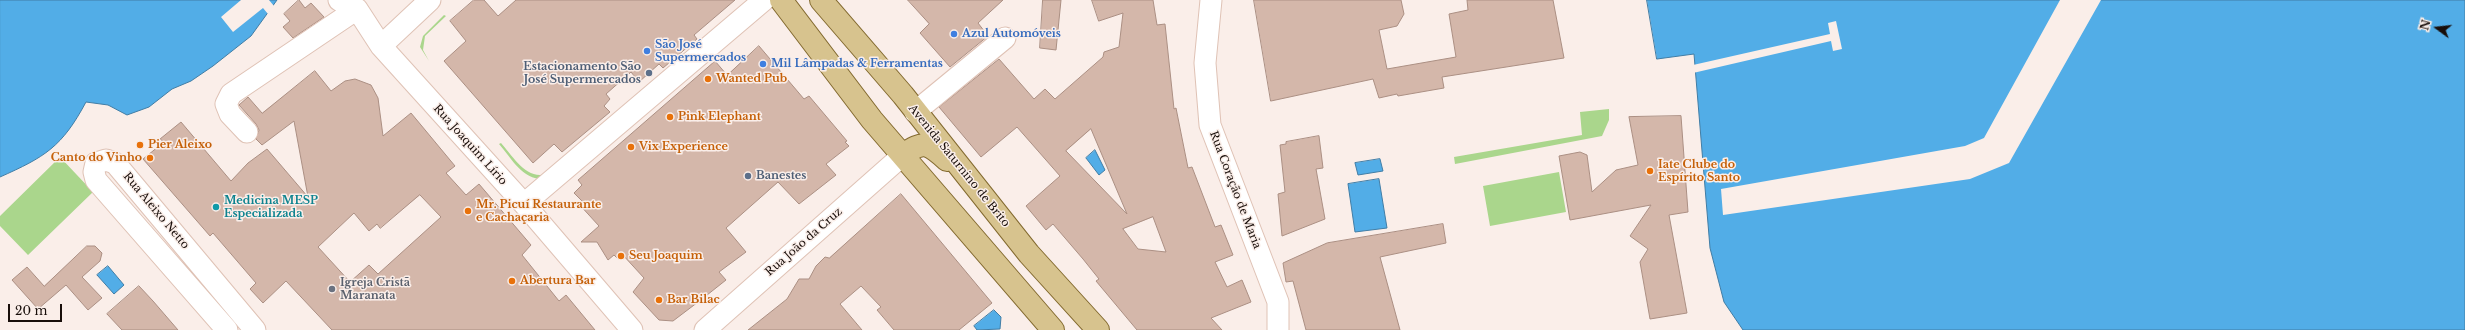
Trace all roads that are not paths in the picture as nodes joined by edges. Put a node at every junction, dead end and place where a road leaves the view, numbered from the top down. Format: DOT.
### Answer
graph roads {
  1 [pos="430,0"];
  2 [pos="764,0"];
  3 [pos="781,0"];
  4 [pos="821,0"];
  5 [pos="1211,0"];
  6 [pos="348,4"];
  7 [pos="1005,38"];
  8 [pos="381,46"];
  9 [pos="915,112"];
  10 [pos="247,132"];
  11 [pos="903,155"];
  12 [pos="975,184"];
  13 [pos="524,204"];
  14 [pos="226,330"];
  15 [pos="255,330"];
  16 [pos="632,330"];
  17 [pos="705,330"];
  18 [pos="1052,330"];
  19 [pos="1098,330"];
  20 [pos="1278,330"];
  1 -- 8 [label="street"];
  2 -- 13 [label="street"];
  3 -- 11 [label="main road"];
  4 -- 9 [label="main road, Avenida Saturnino de Brito"];
  5 -- 20 [label="street, Rua Coração de Maria"];
  6 -- 8 [label="street, Rua Joaquim Lírio"];
  6 -- 10 [label="street"];
  7 -- 9 [label="street"];
  8 -- 13 [label="street, Rua Joaquim Lírio"];
  9 -- 12 [label="main road, Avenida Saturnino de Brito"];
  11 -- 12 [label="main road"];
  11 -- 17 [label="street, Rua João da Cruz"];
  11 -- 18 [label="main road"];
  12 -- 19 [label="main road, Avenida Saturnino de Brito"];
  13 -- 16 [label="street, Rua Joaquim Lírio"];
  14 -- 15 [label="street, Rua Aleixo Netto"];
}
